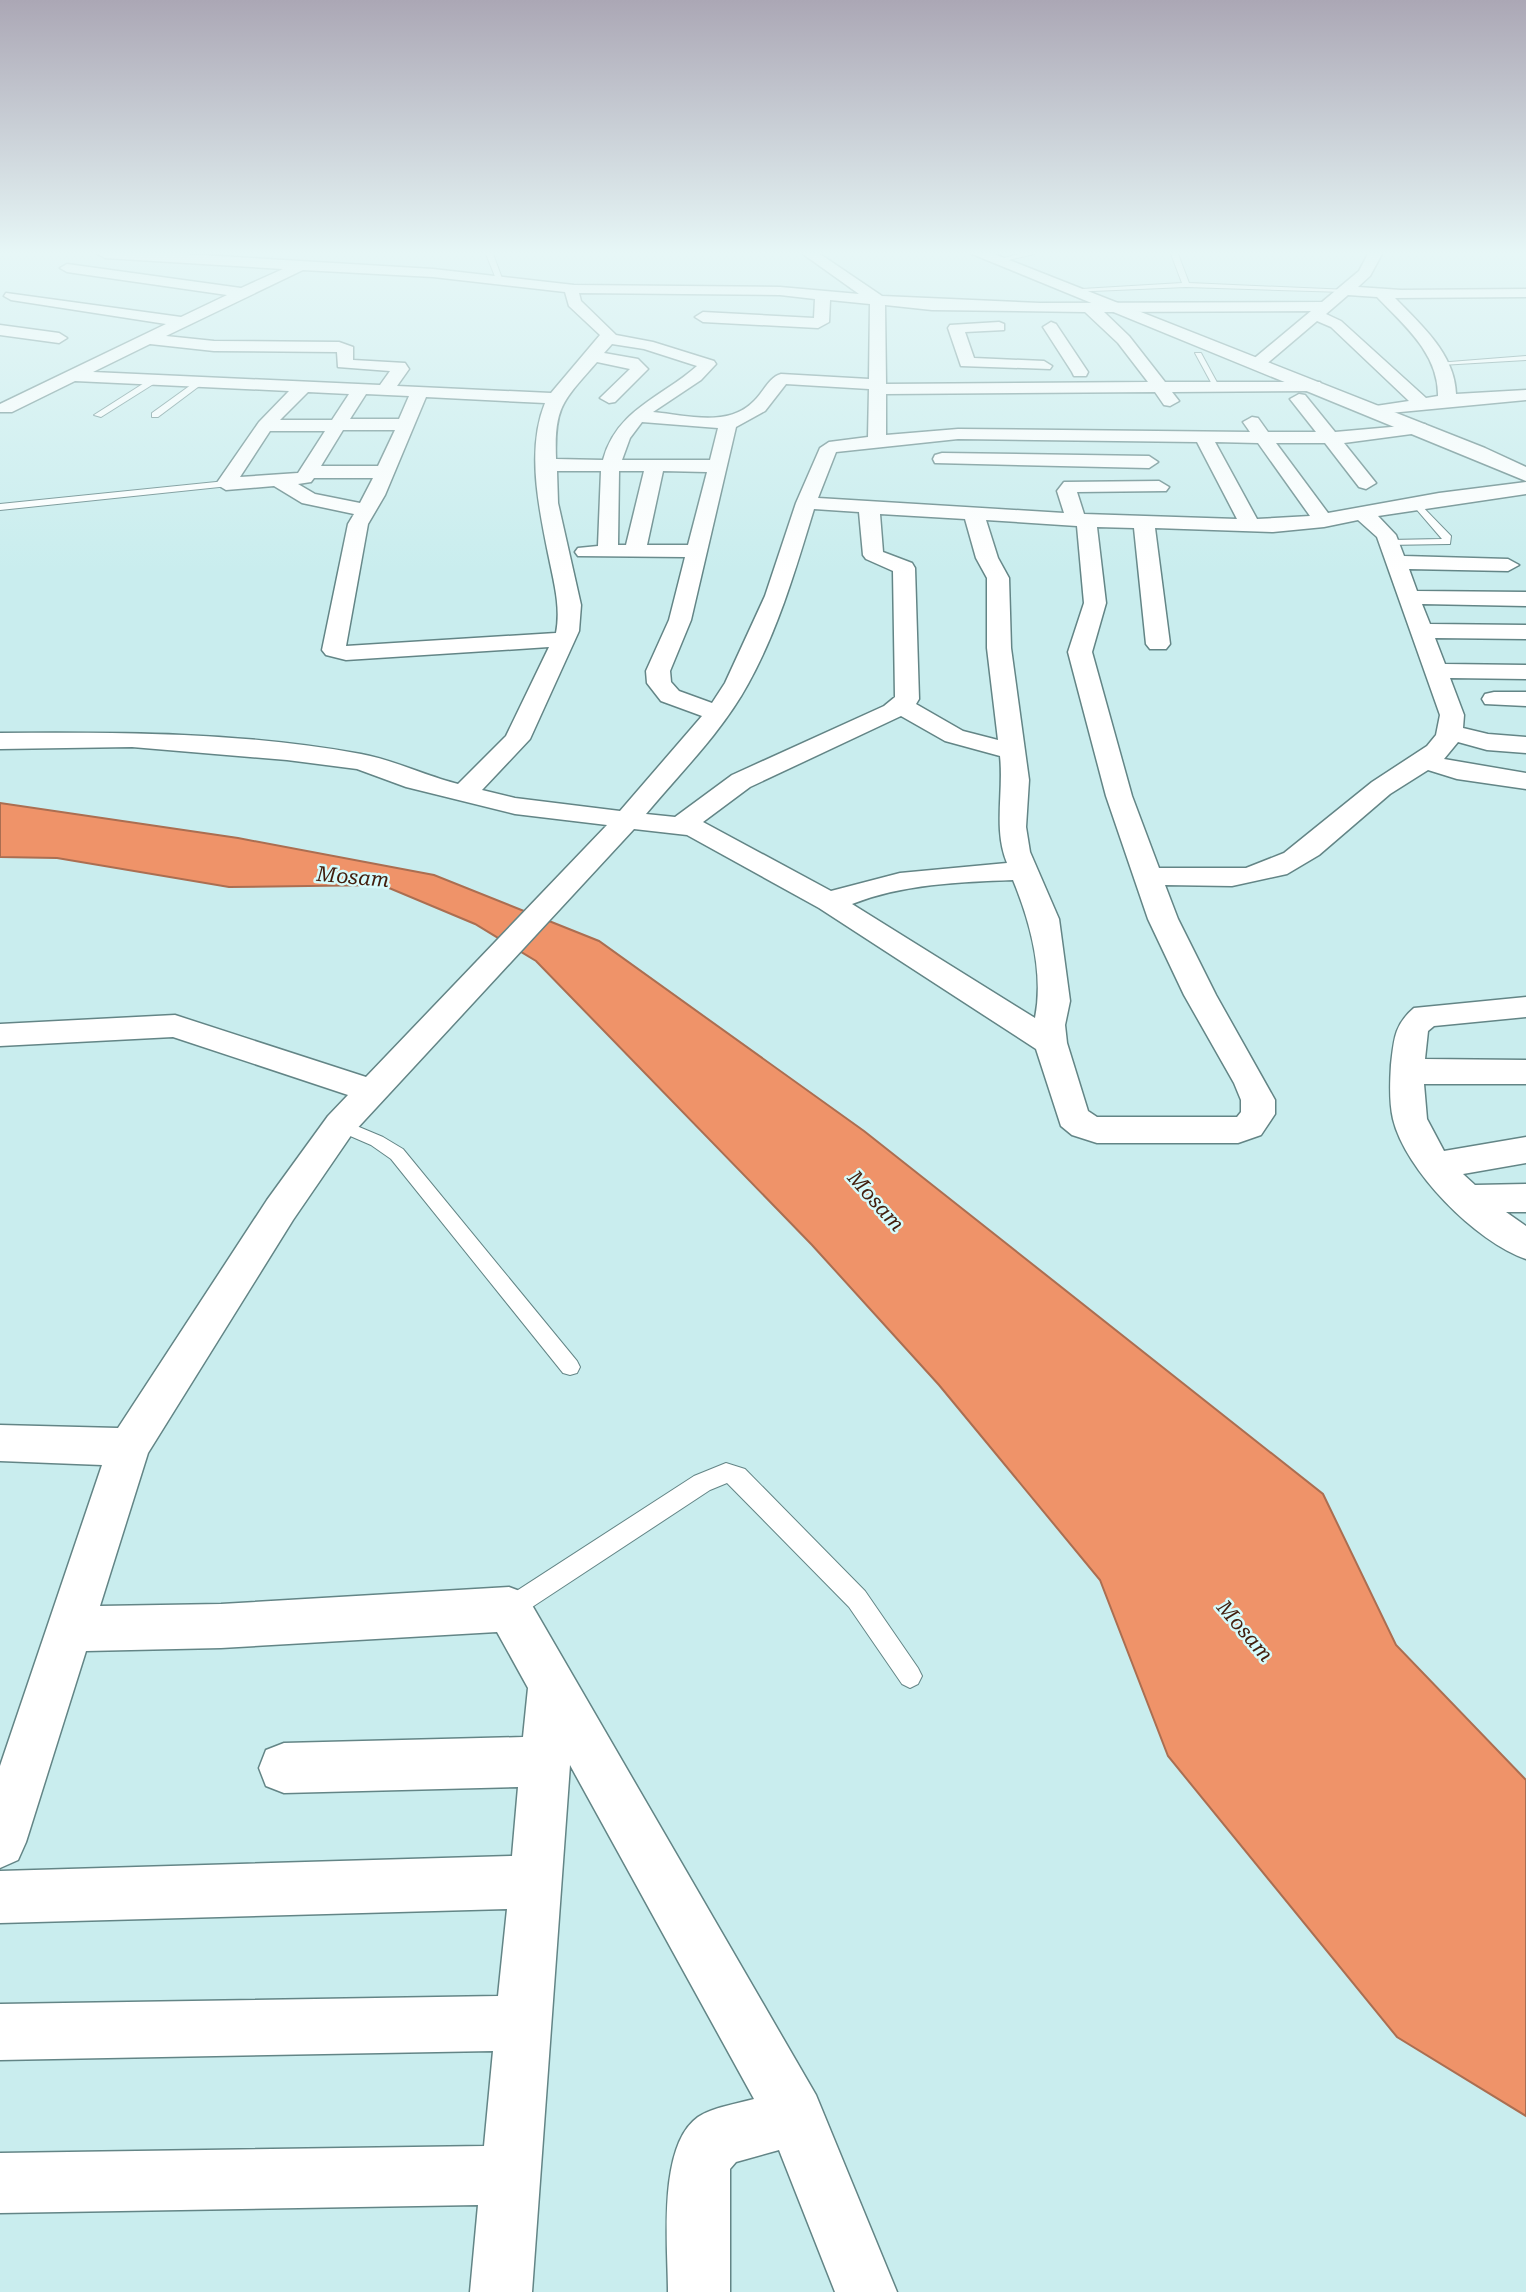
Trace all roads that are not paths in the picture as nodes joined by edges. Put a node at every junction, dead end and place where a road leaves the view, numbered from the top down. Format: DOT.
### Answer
graph roads {
  1 [pos="101,361"];
  2 [pos="267,361"];
  3 [pos="344,361"];
  4 [pos="587,361"];
  5 [pos="625,361"];
  6 [pos="698,361"];
  7 [pos="802,361"];
  8 [pos="877,361"];
  9 [pos="966,361"];
  10 [pos="1071,361"];
  11 [pos="1140,361"];
  12 [pos="1203,361"];
  13 [pos="1249,361"];
  14 [pos="1261,361"];
  15 [pos="1373,361"];
  16 [pos="1476,361"];
  17 [pos="1441,363"];
  18 [pos="1257,364"];
  19 [pos="1080,372"];
  20 [pos="69,376"];
  21 [pos="792,378"];
  22 [pos="152,381"];
  23 [pos="198,384"];
  24 [pos="237,385"];
  25 [pos="877,386"];
  26 [pos="1160,386"];
  27 [pos="1222,386"];
  28 [pos="1314,386"];
  29 [pos="1102,387"];
  30 [pos="302,388"];
  31 [pos="988,388"];
  32 [pos="1056,388"];
  33 [pos="359,390"];
  34 [pos="384,391"];
  35 [pos="420,392"];
  36 [pos="1526,395"];
  37 [pos="556,398"];
  38 [pos="609,398"];
  39 [pos="1300,399"];
  40 [pos="1447,400"];
  41 [pos="221,401"];
  42 [pos="260,403"];
  43 [pos="1422,403"];
  44 [pos="285,404"];
  45 [pos="6,408"];
  46 [pos="1375,411"];
  47 [pos="98,415"];
  48 [pos="155,415"];
  49 [pos="637,416"];
  50 [pos="406,424"];
  51 [pos="728,424"];
  52 [pos="338,425"];
  53 [pos="265,426"];
  54 [pos="1127,426"];
  55 [pos="1419,428"];
  56 [pos="1007,434"];
  57 [pos="1078,435"];
  58 [pos="1198,435"];
  59 [pos="924,436"];
  60 [pos="1262,437"];
  61 [pos="1331,438"];
  62 [pos="877,441"];
  63 [pos="942,459"];
  64 [pos="1149,462"];
  65 [pos="546,465"];
  66 [pos="609,465"];
  67 [pos="655,466"];
  68 [pos="715,466"];
  69 [pos="309,472"];
  70 [pos="385,472"];
  71 [pos="1526,475"];
  72 [pos="279,481"];
  73 [pos="1366,483"];
  74 [pos="226,484"];
  75 [pos="1022,484"];
  76 [pos="1071,486"];
  77 [pos="1159,487"];
  78 [pos="1526,488"];
  79 [pos="806,503"];
  80 [pos="1416,503"];
  81 [pos="0,507"];
  82 [pos="869,507"];
  83 [pos="963,509"];
  84 [pos="366,510"];
  85 [pos="1363,513"];
  86 [pos="1031,517"];
  87 [pos="1081,520"];
  88 [pos="1324,521"];
  89 [pos="1144,523"];
  90 [pos="1178,524"];
  91 [pos="1250,525"];
  92 [pos="608,551"];
  93 [pos="635,551"];
  94 [pos="696,551"];
  95 [pos="559,552"];
  96 [pos="1393,553"];
  97 [pos="1508,565"];
  98 [pos="1410,597"];
  99 [pos="1526,599"];
  100 [pos="1421,631"];
  101 [pos="1526,632"];
  102 [pos="566,639"];
  103 [pos="1158,644"];
  104 [pos="1435,671"];
  105 [pos="1526,672"];
  106 [pos="1494,699"];
  107 [pos="1526,699"];
  108 [pos="902,706"];
  109 [pos="718,713"];
  110 [pos="1451,732"];
  111 [pos="0,741"];
  112 [pos="1526,745"];
  113 [pos="1012,749"];
  114 [pos="1424,761"];
  115 [pos="1526,781"];
  116 [pos="464,793"];
  117 [pos="626,821"];
  118 [pos="681,826"];
  119 [pos="1024,871"];
  120 [pos="1146,876"];
  121 [pos="829,902"];
  122 [pos="1526,1007"];
  123 [pos="0,1035"];
  124 [pos="1051,1043"];
  125 [pos="1406,1070"];
  126 [pos="1526,1072"];
  127 [pos="372,1091"];
  128 [pos="340,1125"];
  129 [pos="1526,1150"];
  130 [pos="1436,1164"];
  131 [pos="1526,1198"];
  132 [pos="1468,1199"];
  133 [pos="1526,1244"];
  134 [pos="570,1367"];
  135 [pos="0,1443"];
  136 [pos="129,1447"];
  137 [pos="509,1609"];
  138 [pos="70,1629"];
  139 [pos="910,1676"];
  140 [pos="552,1685"];
  141 [pos="545,1760"];
  142 [pos="284,1768"];
  143 [pos="0,1842"];
  144 [pos="535,1882"];
  145 [pos="0,1897"];
  146 [pos="524,2023"];
  147 [pos="0,2032"];
  148 [pos="795,2116"];
  149 [pos="511,2175"];
  150 [pos="0,2183"];
  151 [pos="501,2292"];
  152 [pos="699,2292"];
  153 [pos="866,2292"];
  1 -- 20 [label="street"];
  2 -- 24 [label="street"];
  3 -- 34 [label="street"];
  4 -- 37 [label="street"];
  5 -- 38 [label="street"];
  6 -- 49 [label="street"];
  7 -- 21 [label="street"];
  8 -- 25 [label="street"];
  9 -- 32 [label="street"];
  10 -- 19 [label="street"];
  11 -- 26 [label="street"];
  12 -- 27 [label="lane"];
  13 -- 18 [label="highway"];
  14 -- 18 [label="street"];
  15 -- 43 [label="street"];
  16 -- 17 [label="lane"];
  17 -- 40 [label="street"];
  18 -- 28 [label="highway"];
  20 -- 22 [label="street"];
  20 -- 45 [label="street"];
  21 -- 25 [label="street"];
  21 -- 51 [label="street"];
  22 -- 23 [label="street"];
  22 -- 47 [label="lane"];
  23 -- 24 [label="street"];
  23 -- 48 [label="lane"];
  24 -- 30 [label="street"];
  24 -- 41 [label="street"];
  25 -- 31 [label="street"];
  25 -- 62 [label="street"];
  26 -- 27 [label="street"];
  26 -- 29 [label="street"];
  26 -- 58 [label="street"];
  27 -- 28 [label="street"];
  27 -- 60 [label="street"];
  28 -- 46 [label="highway"];
  29 -- 32 [label="street"];
  29 -- 54 [label="street"];
  30 -- 33 [label="street"];
  30 -- 44 [label="street"];
  31 -- 32 [label="street"];
  31 -- 56 [label="street"];
  32 -- 57 [label="street"];
  33 -- 34 [label="street"];
  33 -- 52 [label="street"];
  34 -- 35 [label="street"];
  35 -- 37 [label="street"];
  35 -- 50 [label="street"];
  36 -- 40 [label="street"];
  37 -- 65 [label="street"];
  39 -- 61 [label="street"];
  40 -- 43 [label="street"];
  42 -- 44 [label="street"];
  43 -- 46 [label="street"];
  44 -- 53 [label="street"];
  46 -- 55 [label="highway"];
  49 -- 51 [label="street"];
  49 -- 66 [label="street"];
  50 -- 52 [label="street"];
  50 -- 70 [label="street"];
  51 -- 68 [label="street"];
  52 -- 53 [label="street"];
  52 -- 69 [label="street"];
  53 -- 74 [label="street"];
  54 -- 57 [label="street"];
  54 -- 58 [label="street"];
  54 -- 64 [label="street"];
  55 -- 61 [label="street"];
  55 -- 71 [label="highway"];
  56 -- 57 [label="street"];
  56 -- 59 [label="street"];
  58 -- 60 [label="street"];
  58 -- 91 [label="street"];
  59 -- 62 [label="street"];
  59 -- 63 [label="street"];
  60 -- 61 [label="street"];
  60 -- 88 [label="street"];
  61 -- 73 [label="street"];
  62 -- 79 [label="street"];
  63 -- 64 [label="street"];
  63 -- 75 [label="street"];
  64 -- 77 [label="street"];
  65 -- 66 [label="street"];
  65 -- 95 [label="street"];
  66 -- 67 [label="street"];
  66 -- 92 [label="street"];
  67 -- 68 [label="street"];
  67 -- 93 [label="street"];
  68 -- 94 [label="street"];
  69 -- 70 [label="street"];
  69 -- 72 [label="street"];
  70 -- 84 [label="street"];
  72 -- 74 [label="street"];
  72 -- 84 [label="street"];
  74 -- 81 [label="lane"];
  75 -- 76 [label="street"];
  75 -- 86 [label="street"];
  76 -- 77 [label="street"];
  76 -- 87 [label="street"];
  77 -- 90 [label="street"];
  78 -- 80 [label="street"];
  79 -- 82 [label="street"];
  79 -- 109 [label="street"];
  80 -- 85 [label="street"];
  80 -- 96 [label="lane"];
  82 -- 83 [label="street"];
  82 -- 108 [label="street"];
  83 -- 86 [label="street"];
  83 -- 113 [label="street"];
  84 -- 102 [label="street"];
  85 -- 88 [label="street"];
  85 -- 96 [label="street"];
  86 -- 87 [label="street"];
  87 -- 89 [label="street"];
  87 -- 120 [label="street"];
  88 -- 91 [label="street"];
  89 -- 90 [label="street"];
  89 -- 103 [label="street"];
  90 -- 91 [label="street"];
  92 -- 93 [label="street"];
  92 -- 95 [label="street"];
  93 -- 94 [label="street"];
  94 -- 109 [label="street"];
  95 -- 102 [label="street"];
  96 -- 97 [label="street"];
  96 -- 98 [label="street"];
  98 -- 99 [label="street"];
  98 -- 100 [label="street"];
  100 -- 101 [label="street"];
  100 -- 104 [label="street"];
  102 -- 116 [label="street"];
  104 -- 105 [label="street"];
  104 -- 110 [label="street"];
  106 -- 107 [label="street"];
  108 -- 113 [label="street"];
  108 -- 118 [label="street"];
  109 -- 117 [label="street"];
  110 -- 112 [label="street"];
  110 -- 114 [label="street"];
  111 -- 116 [label="street"];
  113 -- 119 [label="street"];
  114 -- 115 [label="street"];
  114 -- 120 [label="street"];
  116 -- 117 [label="street"];
  117 -- 118 [label="street"];
  117 -- 127 [label="street"];
  118 -- 121 [label="street"];
  119 -- 121 [label="street"];
  119 -- 124 [label="street"];
  120 -- 124 [label="street"];
  121 -- 124 [label="street"];
  122 -- 125 [label="street"];
  123 -- 127 [label="street"];
  125 -- 126 [label="street"];
  125 -- 130 [label="street"];
  127 -- 128 [label="street"];
  128 -- 134 [label="lane"];
  128 -- 136 [label="street"];
  129 -- 130 [label="street"];
  130 -- 132 [label="street"];
  131 -- 132 [label="street"];
  132 -- 133 [label="street"];
  135 -- 136 [label="street"];
  136 -- 138 [label="street"];
  137 -- 138 [label="street"];
  137 -- 139 [label="lane"];
  137 -- 140 [label="street"];
  138 -- 143 [label="street"];
  140 -- 141 [label="street"];
  140 -- 148 [label="street"];
  141 -- 142 [label="street"];
  141 -- 144 [label="street"];
  144 -- 145 [label="street"];
  144 -- 146 [label="street"];
  146 -- 147 [label="street"];
  146 -- 149 [label="street"];
  148 -- 152 [label="street"];
  148 -- 153 [label="street"];
  149 -- 150 [label="street"];
  149 -- 151 [label="street"];
}
